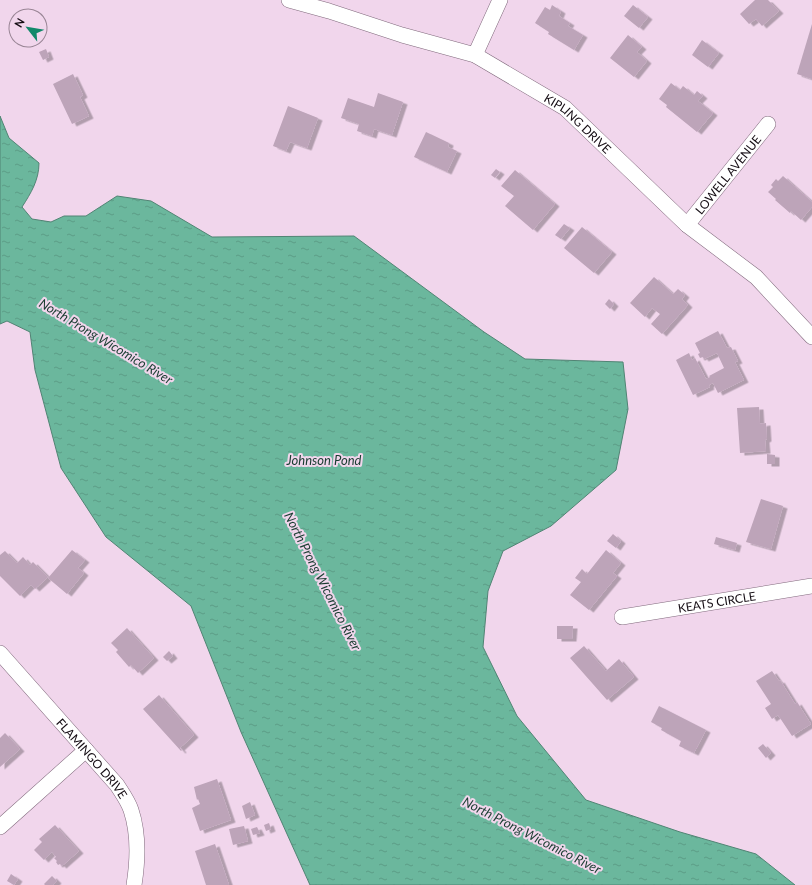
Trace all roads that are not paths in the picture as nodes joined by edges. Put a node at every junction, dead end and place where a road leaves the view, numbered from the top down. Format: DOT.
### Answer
graph roads {
  1 [pos="289,0"];
  2 [pos="500,0"];
  3 [pos="475,56"];
  4 [pos="768,124"];
  5 [pos="688,225"];
  6 [pos="812,337"];
  7 [pos="812,586"];
  8 [pos="622,617"];
  9 [pos="0,653"];
  10 [pos="86,750"];
  11 [pos="0,827"];
  12 [pos="134,885"];
  1 -- 3 [label="street, KIPLING DRIVE"];
  2 -- 3 [label="street"];
  3 -- 5 [label="street, KIPLING DRIVE"];
  4 -- 5 [label="street, LOWELL AVENUE"];
  5 -- 6 [label="street, KIPLING DRIVE"];
  7 -- 8 [label="street, KEATS CIRCLE"];
  9 -- 10 [label="street, FLAMINGO DRIVE"];
  10 -- 11 [label="street"];
  10 -- 12 [label="street, FLAMINGO DRIVE"];
}
